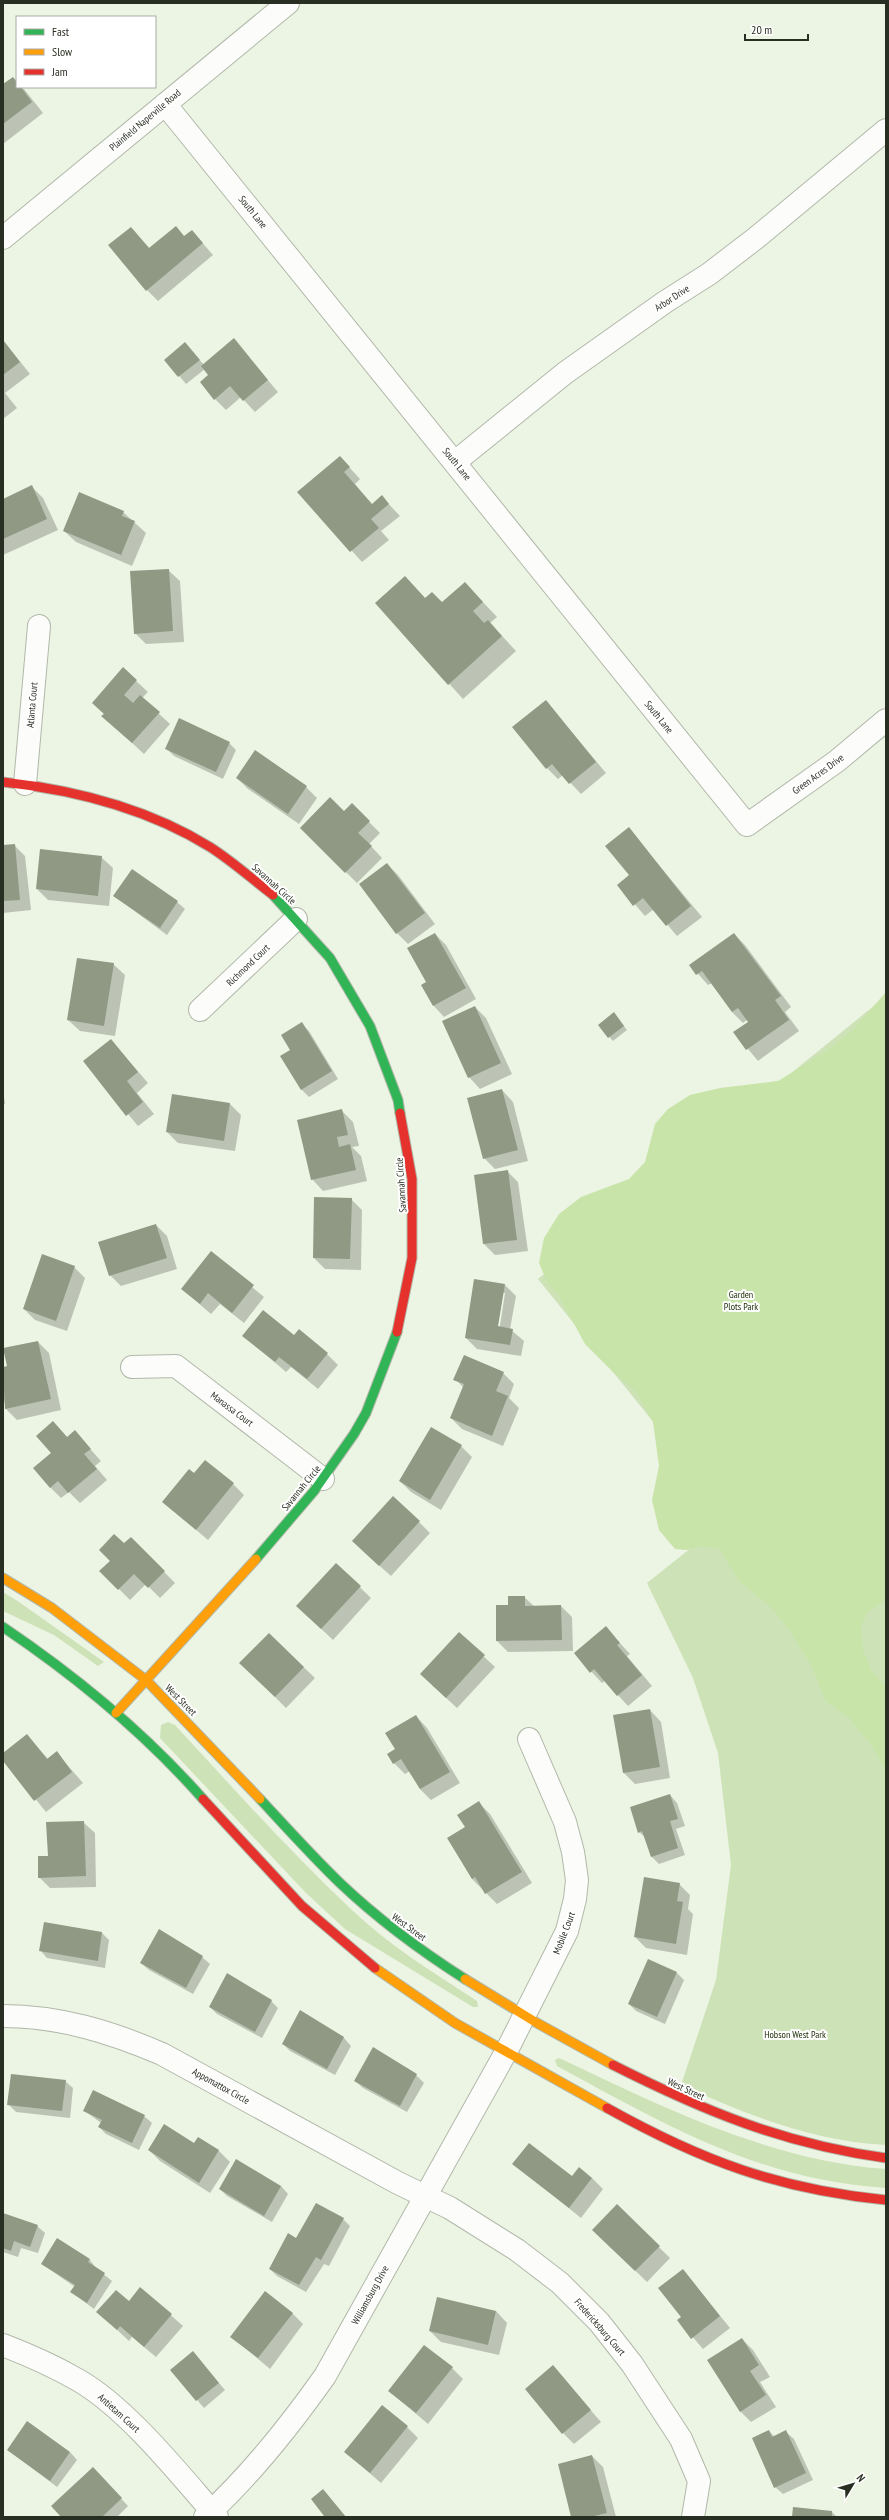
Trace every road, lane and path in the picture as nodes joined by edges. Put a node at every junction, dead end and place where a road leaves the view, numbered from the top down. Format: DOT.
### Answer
graph roads {
  1 [pos="288,3"];
  2 [pos="165,104"];
  3 [pos="886,130"];
  4 [pos="3,238"];
  5 [pos="455,462"];
  6 [pos="39,626"];
  7 [pos="886,720"];
  8 [pos="3,782"];
  9 [pos="25,784"];
  10 [pos="747,825"];
  11 [pos="296,919"];
  12 [pos="200,1010"];
  13 [pos="132,1367"];
  14 [pos="323,1479"];
  15 [pos="3,1578"];
  16 [pos="3,1627"];
  17 [pos="146,1680"];
  18 [pos="116,1712"];
  19 [pos="529,1739"];
  20 [pos="3,2016"];
  21 [pos="524,2016"];
  22 [pos="506,2052"];
  23 [pos="886,2158"];
  24 [pos="426,2196"];
  25 [pos="886,2200"];
  26 [pos="3,2345"];
  27 [pos="211,2515"];
  28 [pos="693,2517"];
  1 -- 2 [label="street, Plainfield Naperville Road"];
  2 -- 4 [label="street, Plainfield Naperville Road"];
  2 -- 5 [label="street, South Lane"];
  3 -- 5 [label="street, Arbor Drive"];
  5 -- 10 [label="street, South Lane"];
  6 -- 9 [label="street, Atlanta Court"];
  7 -- 10 [label="street, Green Acres Drive"];
  8 -- 9 [label="street, Savannah Circle"];
  9 -- 11 [label="street, Savannah Circle"];
  11 -- 12 [label="street, Richmond Court"];
  11 -- 14 [label="street, Savannah Circle"];
  13 -- 14 [label="street, Manassa Court"];
  14 -- 17 [label="street, Savannah Circle"];
  15 -- 17 [label="street, West Street"];
  16 -- 18 [label="street"];
  17 -- 18 [label="street, Savannah Circle"];
  17 -- 21 [label="street, West Street"];
  18 -- 22 [label="street"];
  19 -- 21 [label="street, Mobile Court"];
  20 -- 24 [label="street, Appomattox Circle"];
  21 -- 22 [label="street, Mobile Court"];
  21 -- 23 [label="street, West Street"];
  22 -- 24 [label="street, Williamsburg Drive"];
  22 -- 25 [label="street"];
  24 -- 27 [label="street, Williamsburg Drive"];
  24 -- 28 [label="street, Fredericksburg Court"];
  26 -- 27 [label="street, Antietam Court"];
}
